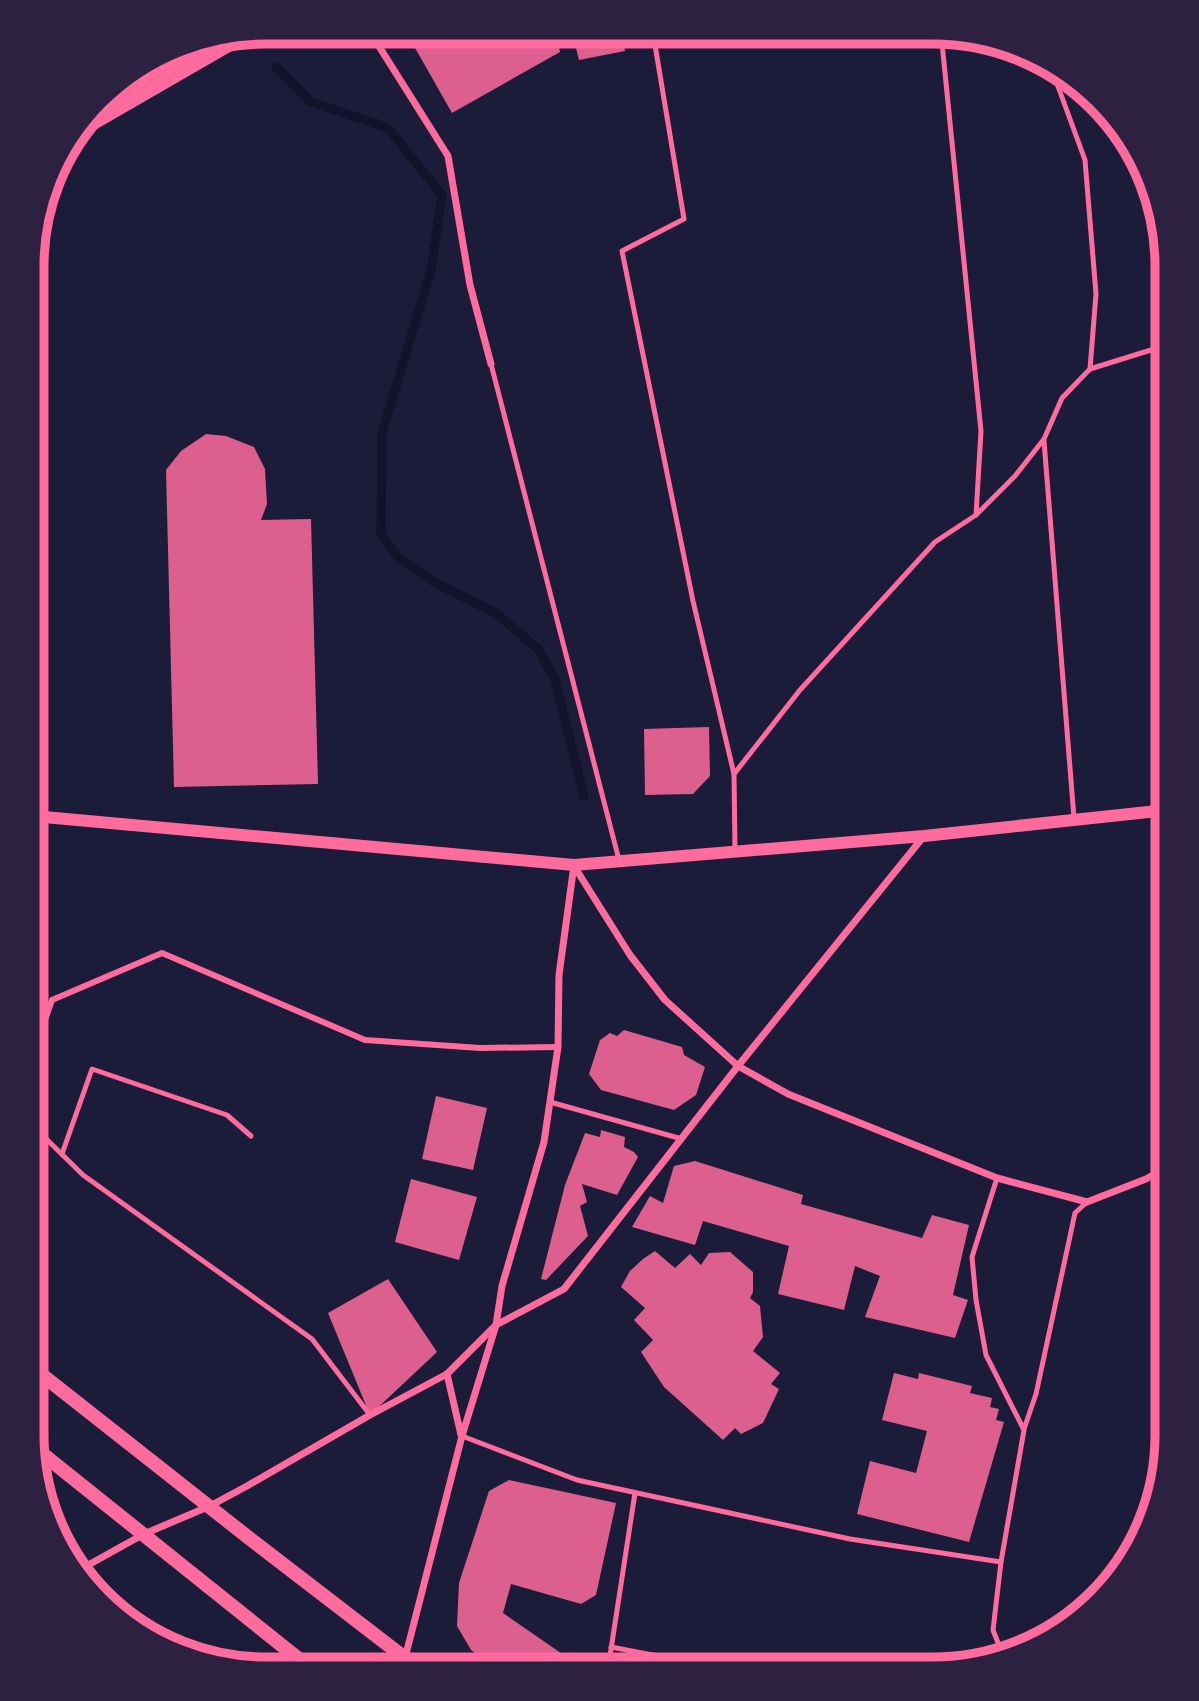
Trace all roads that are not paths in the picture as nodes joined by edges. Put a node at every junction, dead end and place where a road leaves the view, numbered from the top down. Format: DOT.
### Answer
graph roads {
  1 [pos="378,44"];
  2 [pos="655,44"];
  3 [pos="942,45"];
  4 [pos="216,50"];
  5 [pos="1057,82"];
  6 [pos="103,116"];
  7 [pos="1155,349"];
  8 [pos="491,364"];
  9 [pos="1090,369"];
  10 [pos="1044,439"];
  11 [pos="976,515"];
  12 [pos="734,774"];
  13 [pos="1155,813"];
  14 [pos="44,817"];
  15 [pos="1074,821"];
  16 [pos="924,836"];
  17 [pos="735,850"];
  18 [pos="619,861"];
  19 [pos="574,865"];
  20 [pos="44,1024"];
  21 [pos="558,1048"];
  22 [pos="738,1066"];
  23 [pos="550,1102"];
  24 [pos="251,1136"];
  25 [pos="44,1137"];
  26 [pos="682,1139"];
  27 [pos="62,1154"];
  28 [pos="1155,1174"];
  29 [pos="997,1178"];
  30 [pos="1087,1202"];
  31 [pos="496,1325"];
  32 [pos="447,1374"];
  33 [pos="44,1376"];
  34 [pos="370,1415"];
  35 [pos="1024,1430"];
  36 [pos="462,1436"];
  37 [pos="45,1456"];
  38 [pos="635,1493"];
  39 [pos="210,1506"];
  40 [pos="144,1534"];
  41 [pos="1001,1562"];
  42 [pos="87,1566"];
  43 [pos="611,1647"];
  44 [pos="999,1647"];
  45 [pos="296,1657"];
  46 [pos="396,1657"];
  47 [pos="405,1657"];
  48 [pos="610,1657"];
  49 [pos="663,1657"];
  1 -- 8 [label="street"];
  2 -- 12 [label="lane"];
  3 -- 11 [label="lane"];
  4 -- 6 [label="main road"];
  5 -- 9 [label="lane"];
  7 -- 9 [label="lane"];
  8 -- 18 [label="lane"];
  9 -- 10 [label="lane"];
  10 -- 11 [label="lane"];
  10 -- 15 [label="lane"];
  11 -- 12 [label="lane"];
  12 -- 17 [label="lane"];
  13 -- 15 [label="street"];
  14 -- 19 [label="street"];
  15 -- 16 [label="street"];
  16 -- 17 [label="street"];
  16 -- 22 [label="street"];
  17 -- 18 [label="street"];
  18 -- 19 [label="street"];
  19 -- 21 [label="street"];
  19 -- 22 [label="street"];
  20 -- 21 [label="street"];
  21 -- 23 [label="street"];
  22 -- 26 [label="street"];
  22 -- 29 [label="street"];
  23 -- 26 [label="lane"];
  23 -- 31 [label="street"];
  24 -- 27 [label="lane"];
  25 -- 27 [label="lane"];
  26 -- 31 [label="street"];
  27 -- 34 [label="lane"];
  28 -- 30 [label="street"];
  29 -- 30 [label="street"];
  29 -- 35 [label="lane"];
  30 -- 35 [label="lane"];
  31 -- 32 [label="street"];
  31 -- 36 [label="street"];
  32 -- 34 [label="street"];
  32 -- 36 [label="street"];
  33 -- 39 [label="main road"];
  34 -- 39 [label="street"];
  35 -- 41 [label="lane"];
  36 -- 38 [label="lane"];
  36 -- 47 [label="street"];
  37 -- 40 [label="main road"];
  38 -- 41 [label="lane"];
  38 -- 43 [label="lane"];
  39 -- 40 [label="street"];
  39 -- 46 [label="main road"];
  40 -- 42 [label="street"];
  40 -- 45 [label="main road"];
  41 -- 44 [label="lane"];
  43 -- 48 [label="lane"];
  43 -- 49 [label="lane"];
}
